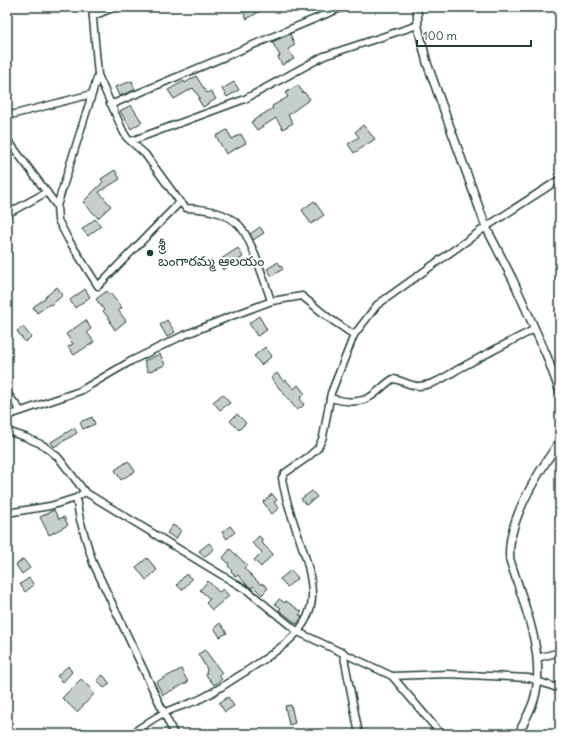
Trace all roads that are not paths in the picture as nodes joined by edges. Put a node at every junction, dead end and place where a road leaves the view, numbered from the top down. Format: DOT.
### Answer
graph roads {
  1 [pos="92,7"];
  2 [pos="115,7"];
  3 [pos="343,7"];
  4 [pos="416,7"];
  5 [pos="93,16"];
  6 [pos="418,25"];
  7 [pos="98,75"];
  8 [pos="92,94"];
  9 [pos="110,103"];
  10 [pos="7,116"];
  11 [pos="7,140"];
  12 [pos="131,141"];
  13 [pos="560,179"];
  14 [pos="47,192"];
  15 [pos="180,202"];
  16 [pos="57,206"];
  17 [pos="7,214"];
  18 [pos="486,227"];
  19 [pos="271,301"];
  20 [pos="535,330"];
  21 [pos="354,335"];
  22 [pos="560,392"];
  23 [pos="7,393"];
  24 [pos="330,398"];
  25 [pos="21,411"];
  26 [pos="7,416"];
  27 [pos="7,431"];
  28 [pos="560,441"];
  29 [pos="85,492"];
  30 [pos="76,498"];
  31 [pos="7,513"];
  32 [pos="298,632"];
  33 [pos="343,652"];
  34 [pos="560,652"];
  35 [pos="537,658"];
  36 [pos="392,676"];
  37 [pos="537,681"];
  38 [pos="560,689"];
  39 [pos="164,713"];
  40 [pos="131,734"];
  41 [pos="174,734"];
  42 [pos="359,734"];
  43 [pos="442,734"];
  44 [pos="518,734"];
  1 -- 5 [label="street"];
  2 -- 5 [label="street"];
  3 -- 9 [label="street"];
  4 -- 6 [label="street"];
  5 -- 7 [label="street"];
  6 -- 12 [label="street"];
  6 -- 18 [label="street"];
  7 -- 8 [label="street"];
  7 -- 9 [label="street"];
  8 -- 10 [label="street"];
  8 -- 16 [label="street"];
  9 -- 12 [label="street"];
  11 -- 14 [label="street"];
  12 -- 15 [label="street"];
  13 -- 18 [label="street"];
  14 -- 16 [label="street"];
  14 -- 17 [label="street"];
  15 -- 16 [label="street"];
  15 -- 19 [label="street"];
  18 -- 20 [label="street"];
  18 -- 21 [label="street"];
  19 -- 21 [label="street"];
  19 -- 25 [label="street"];
  20 -- 22 [label="street"];
  20 -- 24 [label="street"];
  21 -- 24 [label="street"];
  23 -- 25 [label="street"];
  24 -- 32 [label="street"];
  25 -- 26 [label="street"];
  27 -- 29 [label="street"];
  28 -- 35 [label="street"];
  29 -- 30 [label="street"];
  29 -- 32 [label="street"];
  30 -- 31 [label="street"];
  30 -- 39 [label="street"];
  32 -- 33 [label="street"];
  32 -- 39 [label="street"];
  33 -- 36 [label="street"];
  33 -- 42 [label="street"];
  34 -- 35 [label="street"];
  35 -- 37 [label="street"];
  36 -- 37 [label="street"];
  36 -- 43 [label="street"];
  37 -- 38 [label="street"];
  37 -- 44 [label="street"];
  39 -- 40 [label="street"];
  39 -- 41 [label="street"];
}
